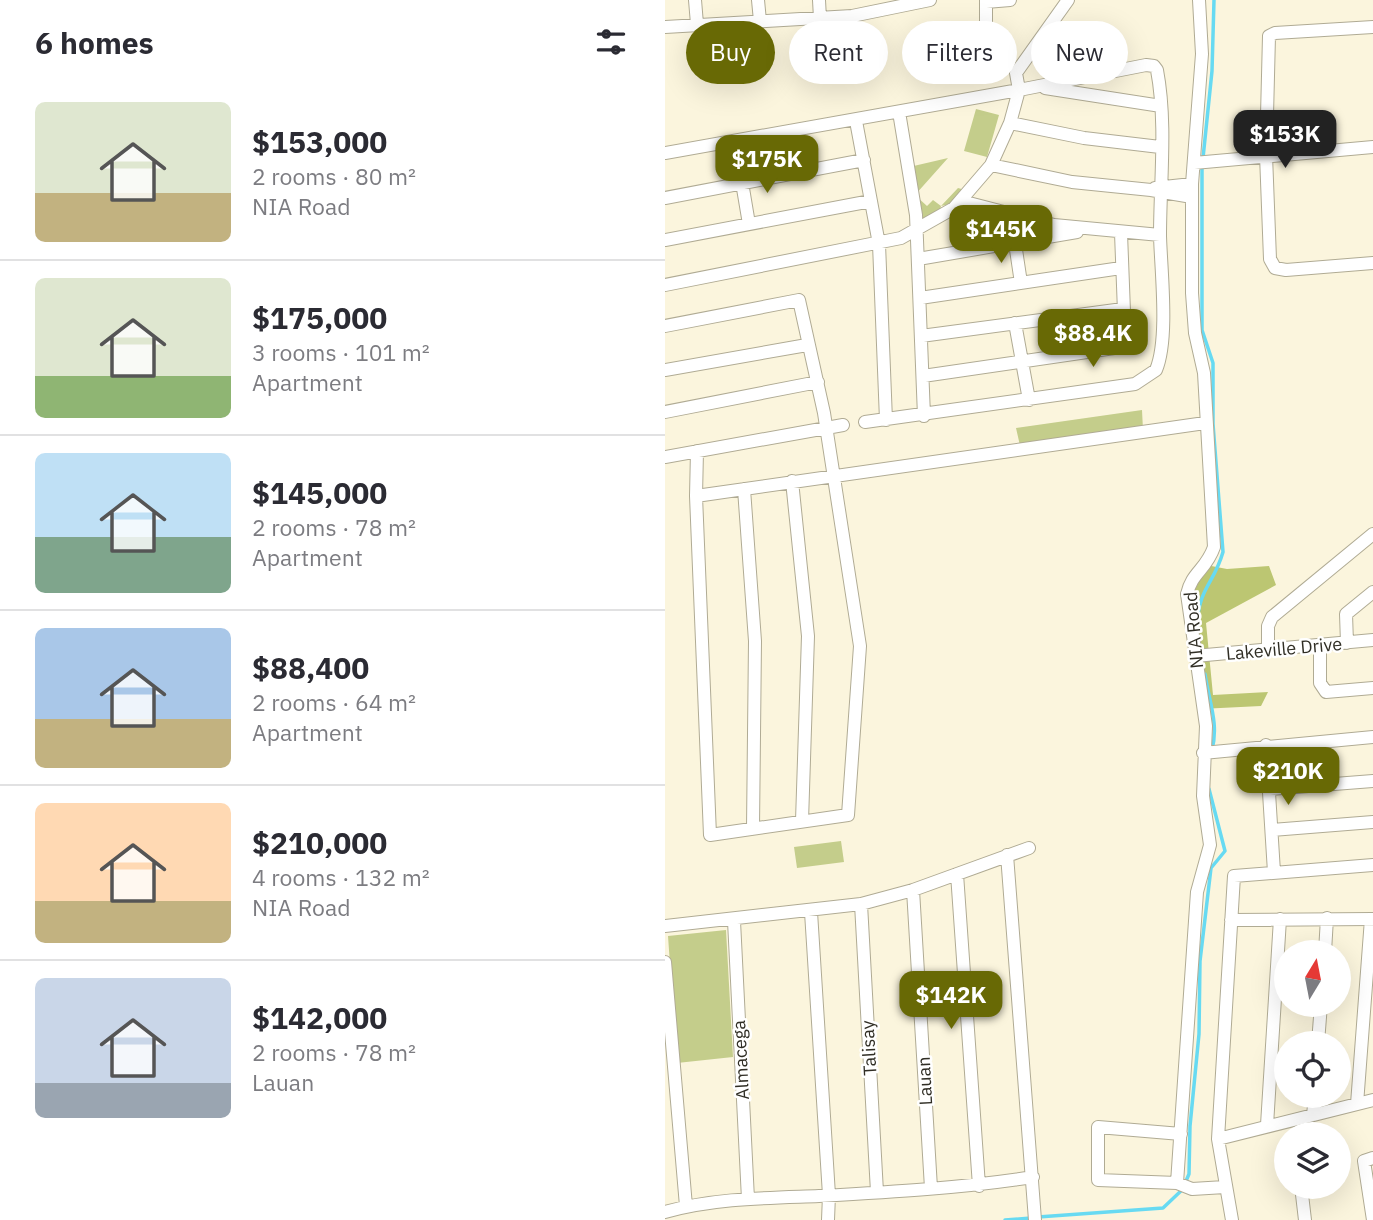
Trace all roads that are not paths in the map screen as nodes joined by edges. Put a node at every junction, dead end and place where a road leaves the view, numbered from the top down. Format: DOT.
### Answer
graph roads {
  1 [pos="695,0"];
  2 [pos="758,0"];
  3 [pos="819,0"];
  4 [pos="930,0"];
  5 [pos="1010,0"];
  6 [pos="1068,0"];
  7 [pos="1199,0"];
  8 [pos="986,1"];
  9 [pos="871,6"];
  10 [pos="820,18"];
  11 [pos="697,21"];
  12 [pos="760,21"];
  13 [pos="820,21"];
  14 [pos="986,21"];
  15 [pos="686,25"];
  16 [pos="665,27"];
  17 [pos="1373,27"];
  18 [pos="1038,87"];
  19 [pos="1019,90"];
  20 [pos="1161,106"];
  21 [pos="899,113"];
  22 [pos="856,121"];
  23 [pos="1010,123"];
  24 [pos="736,141"];
  25 [pos="1160,147"];
  26 [pos="1373,147"];
  27 [pos="665,153"];
  28 [pos="1266,155"];
  29 [pos="864,160"];
  30 [pos="1194,163"];
  31 [pos="992,165"];
  32 [pos="744,183"];
  33 [pos="1157,190"];
  34 [pos="1192,191"];
  35 [pos="665,198"];
  36 [pos="871,201"];
  37 [pos="961,201"];
  38 [pos="749,224"];
  39 [pos="1089,230"];
  40 [pos="918,231"];
  41 [pos="1121,233"];
  42 [pos="1160,235"];
  43 [pos="665,240"];
  44 [pos="1015,243"];
  45 [pos="879,244"];
  46 [pos="918,259"];
  47 [pos="1373,263"];
  48 [pos="1121,268"];
  49 [pos="1021,283"];
  50 [pos="665,285"];
  51 [pos="920,298"];
  52 [pos="1123,309"];
  53 [pos="1015,323"];
  54 [pos="665,326"];
  55 [pos="921,336"];
  56 [pos="807,345"];
  57 [pos="1023,362"];
  58 [pos="665,370"];
  59 [pos="923,376"];
  60 [pos="818,382"];
  61 [pos="1029,400"];
  62 [pos="665,412"];
  63 [pos="924,416"];
  64 [pos="886,420"];
  65 [pos="866,422"];
  66 [pos="1205,423"];
  67 [pos="843,425"];
  68 [pos="826,428"];
  69 [pos="697,450"];
  70 [pos="665,457"];
  71 [pos="833,475"];
  72 [pos="792,481"];
  73 [pos="744,489"];
  74 [pos="696,496"];
  75 [pos="1373,534"];
  76 [pos="1373,592"];
  77 [pos="1373,640"];
  78 [pos="1346,643"];
  79 [pos="1320,645"];
  80 [pos="1268,649"];
  81 [pos="1195,656"];
  82 [pos="1373,688"];
  83 [pos="1373,737"];
  84 [pos="1266,745"];
  85 [pos="1208,753"];
  86 [pos="1373,781"];
  87 [pos="1270,789"];
  88 [pos="802,821"];
  89 [pos="1373,822"];
  90 [pos="753,828"];
  91 [pos="1272,830"];
  92 [pos="1029,848"];
  93 [pos="1007,855"];
  94 [pos="1373,865"];
  95 [pos="1274,872"];
  96 [pos="957,874"];
  97 [pos="913,890"];
  98 [pos="861,904"];
  99 [pos="811,912"];
  100 [pos="1327,918"];
  101 [pos="1280,919"];
  102 [pos="1372,919"];
  103 [pos="1231,920"];
  104 [pos="734,921"];
  105 [pos="665,926"];
  106 [pos="1326,940"];
  107 [pos="665,962"];
  108 [pos="1373,1100"];
  109 [pos="1357,1104"];
  110 [pos="1314,1108"];
  111 [pos="1313,1115"];
  112 [pos="1267,1125"];
  113 [pos="1181,1134"];
  114 [pos="1218,1139"];
  115 [pos="1373,1158"];
  116 [pos="1033,1177"];
  117 [pos="1177,1183"];
  118 [pos="979,1186"];
  119 [pos="1225,1187"];
  120 [pos="931,1188"];
  121 [pos="877,1192"];
  122 [pos="829,1195"];
  123 [pos="748,1199"];
  124 [pos="1303,1199"];
  125 [pos="686,1206"];
  126 [pos="665,1212"];
  127 [pos="1035,1217"];
  128 [pos="828,1220"];
  129 [pos="1231,1220"];
  130 [pos="1305,1220"];
  131 [pos="1373,1220"];
  1 -- 11 [label="street"];
  2 -- 12 [label="street"];
  3 -- 10 [label="street"];
  4 -- 9 [label="street"];
  5 -- 8 [label="street"];
  6 -- 19 [label="street"];
  7 -- 30 [label="street, NIA Road"];
  8 -- 14 [label="street"];
  9 -- 10 [label="street"];
  10 -- 12 [label="street"];
  10 -- 13 [label="street"];
  15 -- 16 [label="street"];
  17 -- 28 [label="street"];
  18 -- 19 [label="street"];
  18 -- 20 [label="street"];
  18 -- 20 [label="street"];
  19 -- 21 [label="street"];
  19 -- 23 [label="street"];
  20 -- 25 [label="street"];
  21 -- 22 [label="street"];
  21 -- 40 [label="street"];
  22 -- 24 [label="street"];
  22 -- 29 [label="street"];
  23 -- 25 [label="street"];
  23 -- 31 [label="street"];
  24 -- 27 [label="street"];
  24 -- 32 [label="street"];
  25 -- 33 [label="street"];
  26 -- 28 [label="street"];
  28 -- 30 [label="street"];
  28 -- 47 [label="street"];
  29 -- 32 [label="street"];
  29 -- 36 [label="street"];
  30 -- 34 [label="street, NIA Road"];
  31 -- 33 [label="street"];
  31 -- 37 [label="street"];
  32 -- 35 [label="street"];
  32 -- 38 [label="street"];
  33 -- 34 [label="street"];
  33 -- 42 [label="street"];
  34 -- 66 [label="street, NIA Road"];
  36 -- 38 [label="street"];
  36 -- 45 [label="street"];
  37 -- 39 [label="street"];
  37 -- 40 [label="street"];
  38 -- 43 [label="street"];
  39 -- 41 [label="street"];
  39 -- 44 [label="street"];
  40 -- 45 [label="street"];
  40 -- 46 [label="street"];
  41 -- 42 [label="street"];
  41 -- 48 [label="street"];
  42 -- 61 [label="street"];
  44 -- 46 [label="street"];
  44 -- 49 [label="street"];
  45 -- 50 [label="street"];
  45 -- 64 [label="street"];
  46 -- 51 [label="street"];
  48 -- 49 [label="street"];
  48 -- 52 [label="street"];
  49 -- 51 [label="street"];
  51 -- 55 [label="street"];
  52 -- 53 [label="street"];
  52 -- 57 [label="street"];
  53 -- 55 [label="street"];
  53 -- 57 [label="street"];
  54 -- 56 [label="street"];
  55 -- 59 [label="street"];
  56 -- 58 [label="street"];
  56 -- 60 [label="street"];
  57 -- 59 [label="street"];
  57 -- 61 [label="street"];
  59 -- 63 [label="street"];
  60 -- 62 [label="street"];
  60 -- 68 [label="street"];
  61 -- 63 [label="street"];
  63 -- 64 [label="street"];
  64 -- 65 [label="street"];
  66 -- 71 [label="street"];
  66 -- 81 [label="street, NIA Road"];
  67 -- 68 [label="street"];
  68 -- 69 [label="street"];
  68 -- 71 [label="street"];
  69 -- 70 [label="street"];
  69 -- 74 [label="street"];
  71 -- 72 [label="street"];
  71 -- 88 [label="street"];
  72 -- 73 [label="street"];
  72 -- 88 [label="street"];
  73 -- 74 [label="street"];
  73 -- 90 [label="street"];
  74 -- 90 [label="street"];
  75 -- 80 [label="street"];
  76 -- 78 [label="street"];
  77 -- 78 [label="street, Lakeville Drive"];
  78 -- 79 [label="street, Lakeville Drive"];
  79 -- 80 [label="street, Lakeville Drive"];
  79 -- 82 [label="street"];
  80 -- 81 [label="street, Lakeville Drive"];
  81 -- 85 [label="street, NIA Road"];
  83 -- 84 [label="street"];
  84 -- 85 [label="street"];
  84 -- 87 [label="street"];
  85 -- 113 [label="street, NIA Road"];
  86 -- 87 [label="street"];
  87 -- 91 [label="street"];
  88 -- 90 [label="street"];
  89 -- 91 [label="street"];
  91 -- 95 [label="street"];
  92 -- 93 [label="street"];
  93 -- 96 [label="street"];
  93 -- 116 [label="street"];
  94 -- 95 [label="street"];
  95 -- 103 [label="street"];
  96 -- 97 [label="street"];
  96 -- 118 [label="street"];
  97 -- 98 [label="street"];
  97 -- 120 [label="street, Lauan"];
  98 -- 99 [label="street"];
  98 -- 121 [label="street, Talisay"];
  99 -- 104 [label="street"];
  99 -- 122 [label="street"];
  100 -- 101 [label="street"];
  100 -- 102 [label="street"];
  100 -- 106 [label="street"];
  101 -- 103 [label="street"];
  101 -- 112 [label="street"];
  102 -- 109 [label="street"];
  103 -- 114 [label="street"];
  104 -- 105 [label="street"];
  104 -- 123 [label="street, Almacega"];
  107 -- 125 [label="street"];
  108 -- 109 [label="street"];
  109 -- 111 [label="street"];
  110 -- 111 [label="street"];
  111 -- 112 [label="street"];
  112 -- 114 [label="street"];
  113 -- 117 [label="street, NIA Road"];
  113 -- 117 [label="street"];
  114 -- 119 [label="street"];
  115 -- 131 [label="street"];
  116 -- 118 [label="street"];
  116 -- 127 [label="street"];
  117 -- 119 [label="street"];
  118 -- 120 [label="street"];
  119 -- 129 [label="street"];
  120 -- 121 [label="street"];
  121 -- 122 [label="street"];
  122 -- 123 [label="street"];
  122 -- 128 [label="street"];
  123 -- 125 [label="street"];
  124 -- 130 [label="street"];
  125 -- 126 [label="street"];
}
